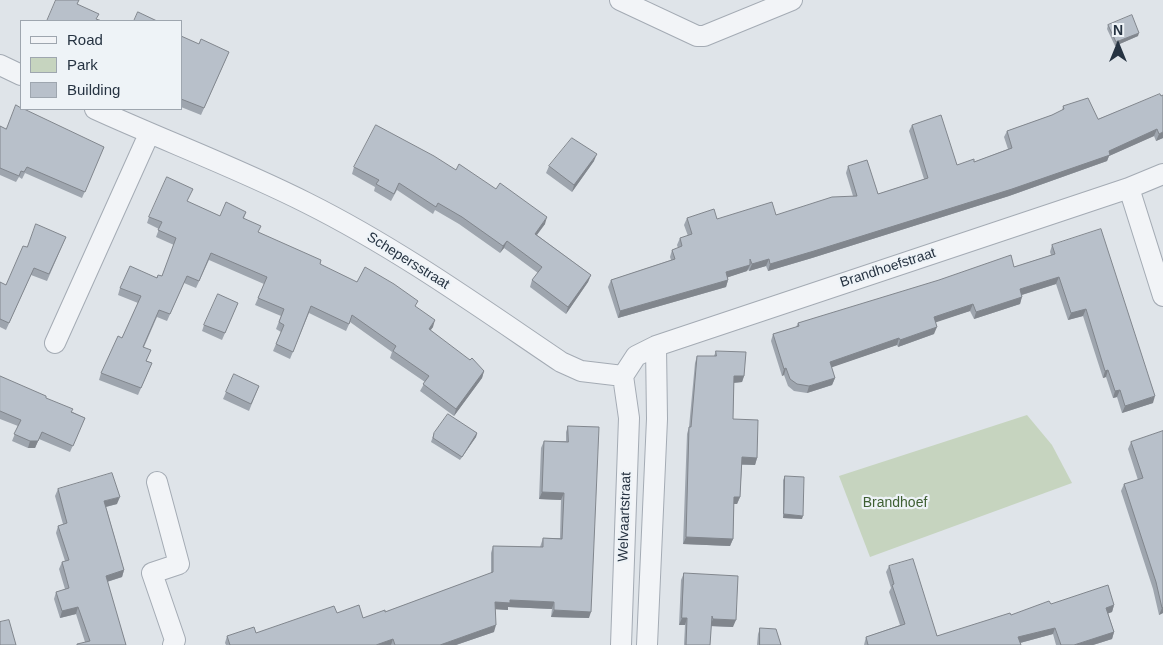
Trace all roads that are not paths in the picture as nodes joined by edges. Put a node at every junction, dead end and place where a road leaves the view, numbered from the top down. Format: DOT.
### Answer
graph roads {
  1 [pos="620,0"];
  2 [pos="792,0"];
  3 [pos="0,65"];
  4 [pos="20,75"];
  5 [pos="97,110"];
  6 [pos="148,134"];
  7 [pos="1163,174"];
  8 [pos="1129,188"];
  9 [pos="1163,296"];
  10 [pos="55,343"];
  11 [pos="656,346"];
  12 [pos="623,376"];
  13 [pos="629,418"];
  14 [pos="657,419"];
  15 [pos="157,482"];
  16 [pos="173,645"];
  17 [pos="621,645"];
  18 [pos="648,645"];
  1 -- 2 [label="street"];
  3 -- 4 [label="street"];
  5 -- 6 [label="street, Schepersstraat"];
  6 -- 10 [label="street"];
  6 -- 12 [label="street, Schepersstraat"];
  7 -- 8 [label="street, Brandhoefstraat"];
  8 -- 9 [label="street"];
  8 -- 11 [label="street, Brandhoefstraat"];
  11 -- 12 [label="street, Brandhoefstraat"];
  11 -- 14 [label="street, Welvaartstraat"];
  12 -- 13 [label="street"];
  13 -- 14 [label="street"];
  13 -- 17 [label="street, Welvaartstraat"];
  14 -- 18 [label="street, Welvaartstraat"];
  15 -- 16 [label="street"];
}
